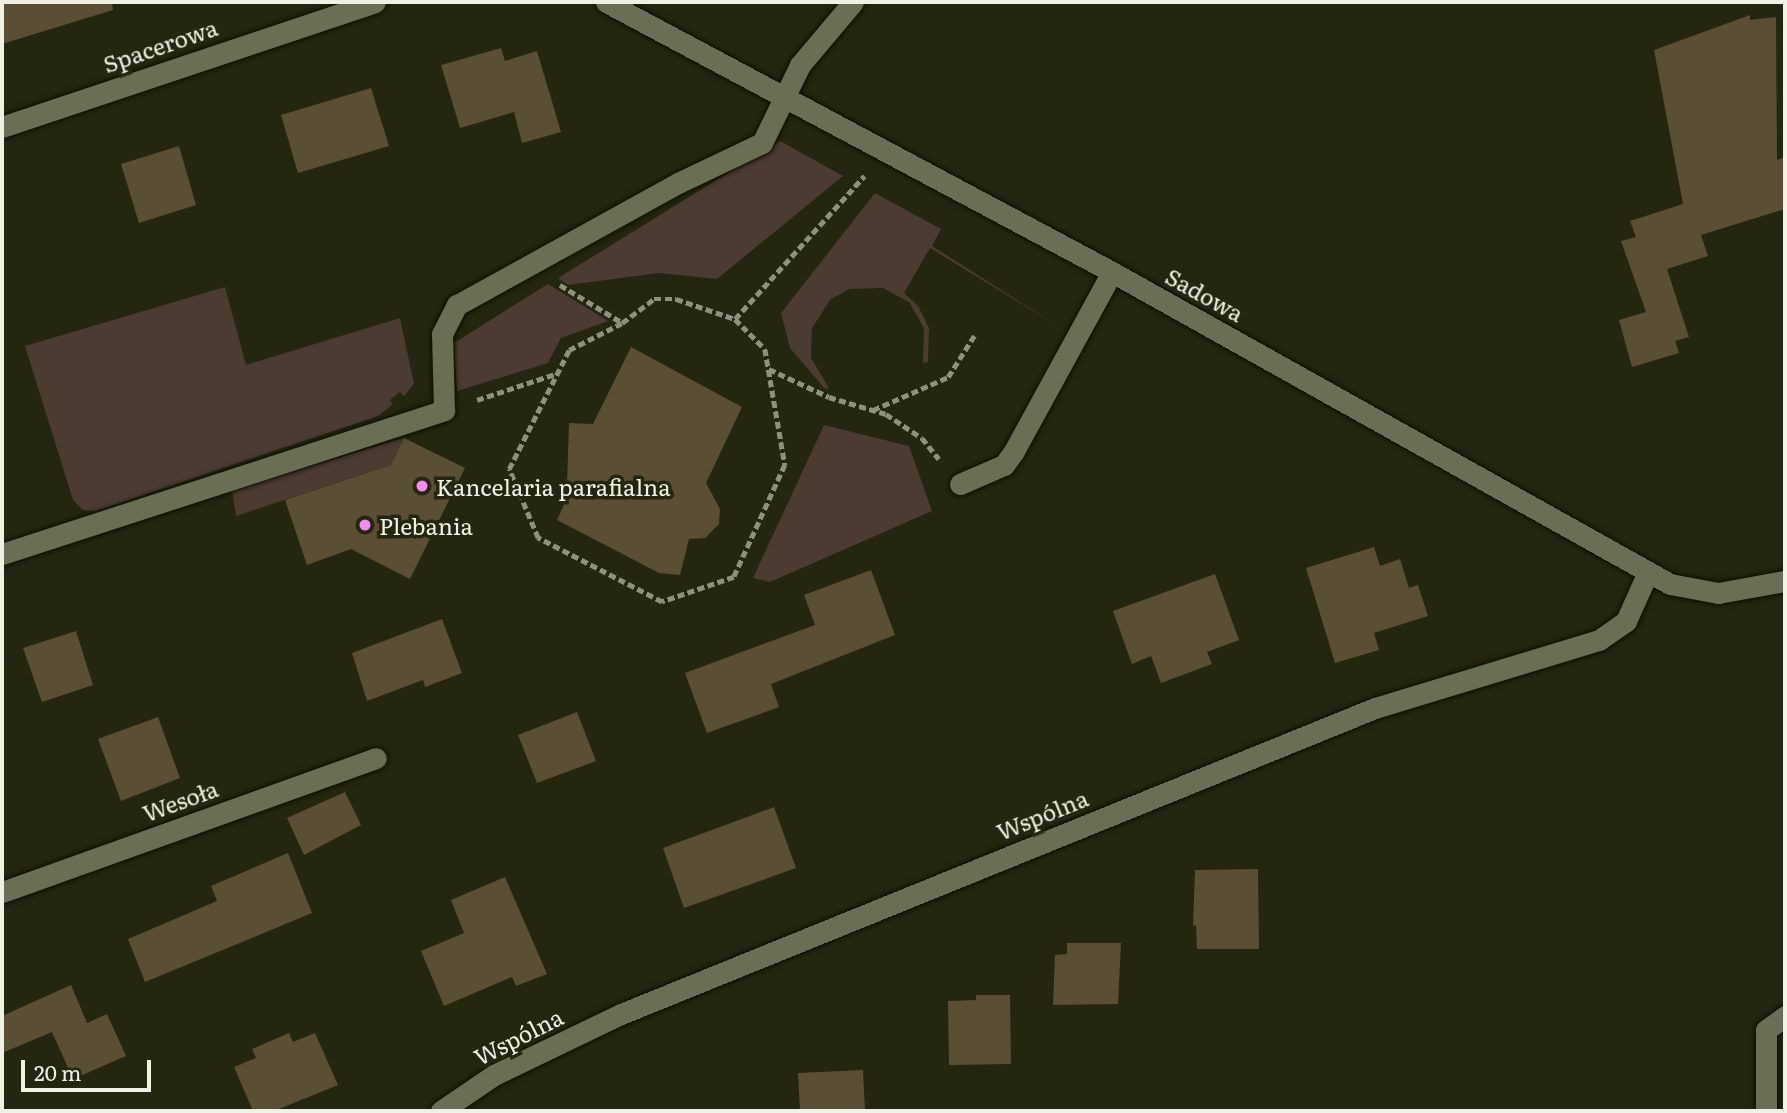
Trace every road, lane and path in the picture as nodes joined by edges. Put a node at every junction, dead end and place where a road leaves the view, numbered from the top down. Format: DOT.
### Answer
graph roads {
  1 [pos="375,2"];
  2 [pos="606,2"];
  3 [pos="853,2"];
  4 [pos="783,95"];
  5 [pos="2,127"];
  6 [pos="880,147"];
  7 [pos="539,261"];
  8 [pos="1112,272"];
  9 [pos="735,319"];
  10 [pos="622,323"];
  11 [pos="974,336"];
  12 [pos="769,369"];
  13 [pos="556,374"];
  14 [pos="444,410"];
  15 [pos="873,410"];
  16 [pos="960,484"];
  17 [pos="2,554"];
  18 [pos="1648,572"];
  19 [pos="1785,581"];
  20 [pos="376,758"];
  21 [pos="2,892"];
  22 [pos="1785,1016"];
  23 [pos="441,1111"];
  24 [pos="1766,1111"];
  1 -- 5 [label="street, Spacerowa"];
  2 -- 4 [label="street, Sadowa"];
  3 -- 4 [label="street"];
  4 -- 6 [label="street, Sadowa"];
  4 -- 7 [label="street"];
  6 -- 8 [label="street, Sadowa"];
  6 -- 9 [label="path"];
  7 -- 10 [label="path"];
  7 -- 14 [label="street"];
  8 -- 16 [label="street"];
  8 -- 18 [label="street, Sadowa"];
  9 -- 10 [label="path"];
  9 -- 12 [label="path"];
  10 -- 13 [label="path"];
  11 -- 15 [label="path"];
  12 -- 13 [label="path"];
  12 -- 15 [label="path"];
  13 -- 14 [label="path"];
  14 -- 17 [label="street"];
  15 -- 16 [label="path"];
  18 -- 19 [label="street, Sadowa"];
  18 -- 23 [label="street, Wspólna"];
  20 -- 21 [label="street, Wesoła"];
  22 -- 24 [label="street"];
}
